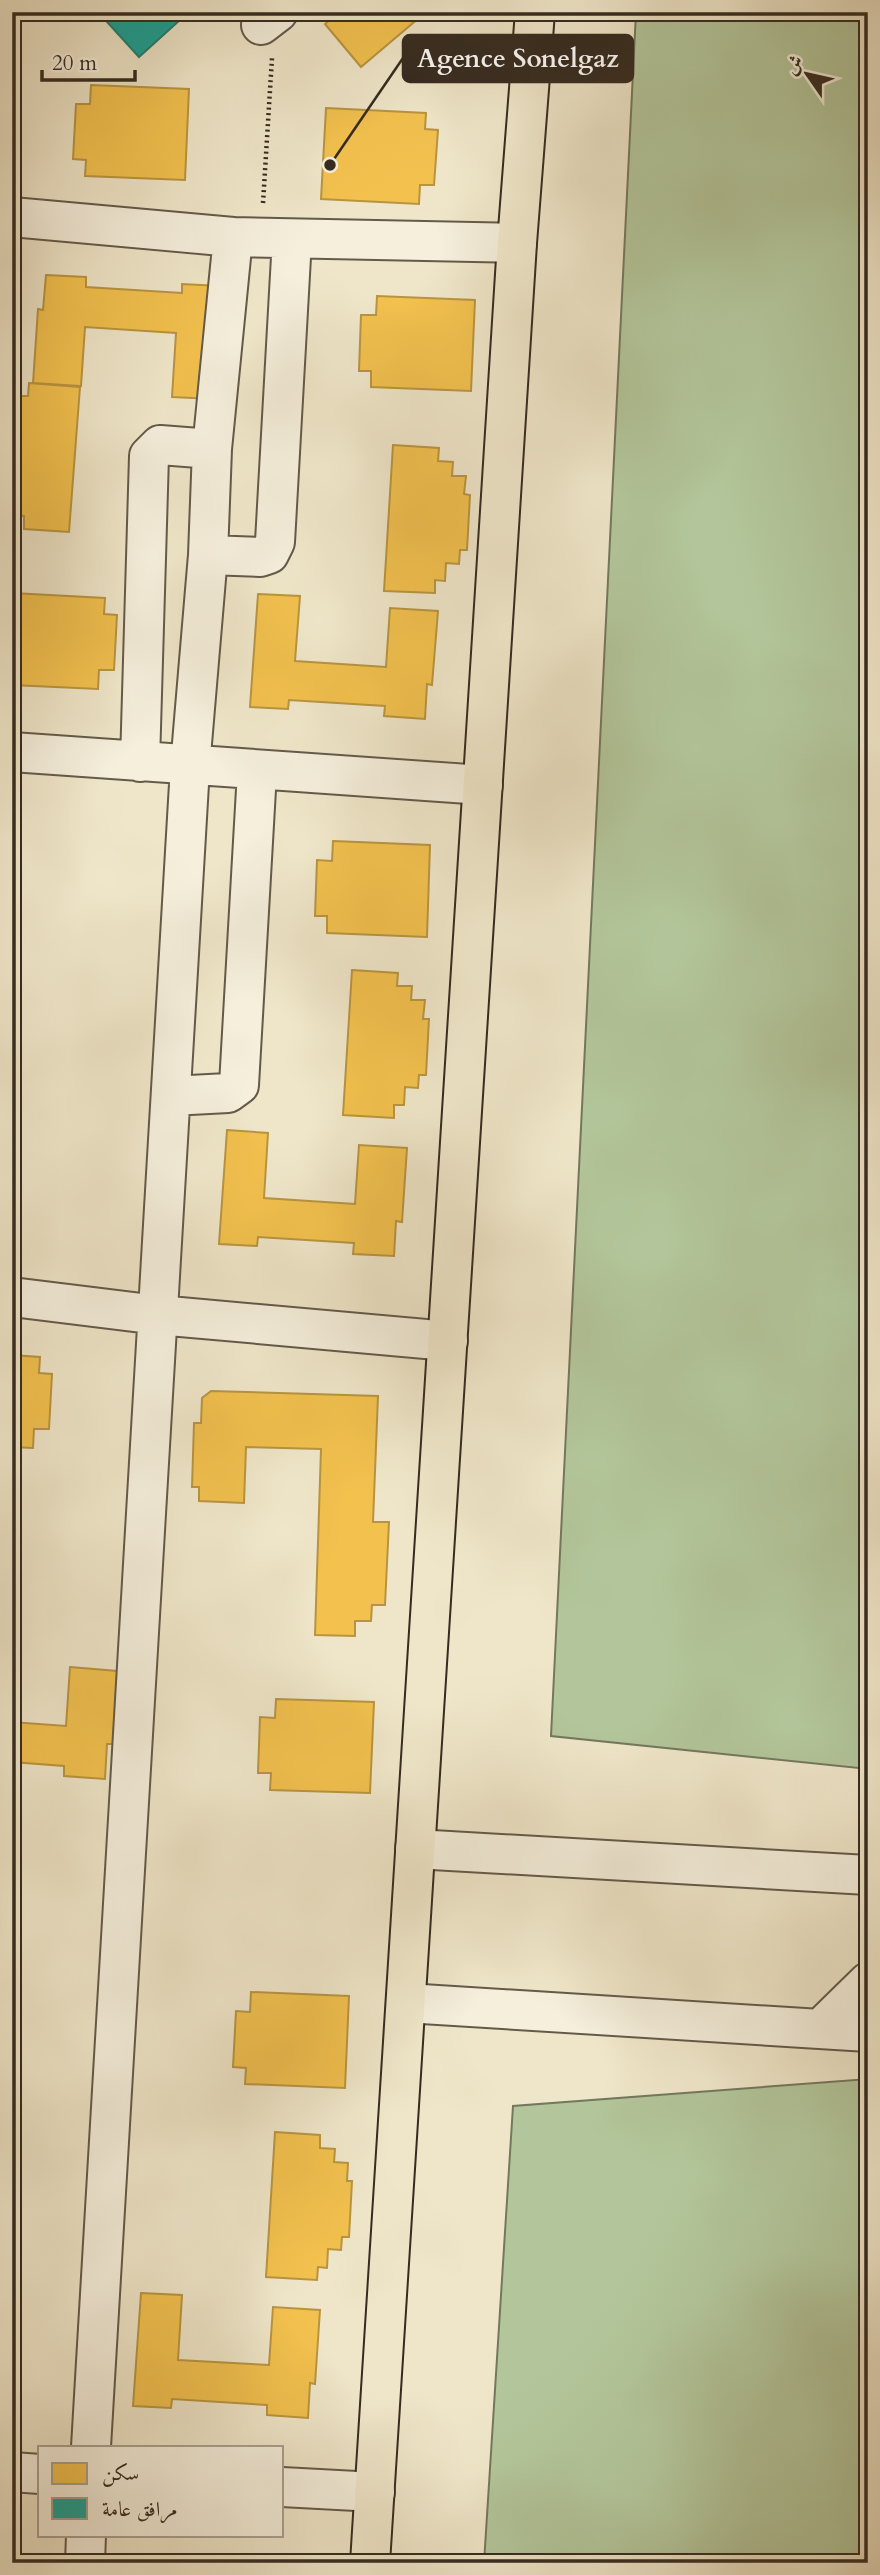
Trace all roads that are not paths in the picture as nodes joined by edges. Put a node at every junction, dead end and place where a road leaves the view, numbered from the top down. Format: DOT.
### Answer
graph roads {
  1 [pos="536,12"];
  2 [pos="12,218"];
  3 [pos="262,238"];
  4 [pos="517,243"];
  5 [pos="212,449"];
  6 [pos="208,555"];
  7 [pos="12,752"];
  8 [pos="140,762"];
  9 [pos="190,767"];
  10 [pos="257,772"];
  11 [pos="483,785"];
  12 [pos="171,1097"];
  13 [pos="12,1297"];
  14 [pos="158,1315"];
  15 [pos="448,1341"];
  16 [pos="415,1849"];
  17 [pos="868,1875"];
  18 [pos="868,1982"];
  19 [pos="406,2003"];
  20 [pos="820,2029"];
  21 [pos="868,2032"];
  22 [pos="91,2446"];
  23 [pos="12,2472"];
  24 [pos="38,2474"];
  25 [pos="284,2487"];
  26 [pos="375,2492"];
  27 [pos="86,2536"];
  28 [pos="85,2563"];
  29 [pos="370,2563"];
  1 -- 4 [label="main road"];
  2 -- 3 [label="street"];
  3 -- 4 [label="street"];
  3 -- 5 [label="street"];
  3 -- 6 [label="street"];
  4 -- 11 [label="main road"];
  5 -- 6 [label="street"];
  5 -- 8 [label="street"];
  6 -- 9 [label="street"];
  7 -- 8 [label="street"];
  8 -- 9 [label="street"];
  9 -- 10 [label="street"];
  9 -- 12 [label="street"];
  10 -- 11 [label="street"];
  10 -- 12 [label="street"];
  11 -- 15 [label="main road"];
  12 -- 14 [label="street"];
  13 -- 14 [label="street"];
  14 -- 15 [label="street"];
  14 -- 22 [label="street"];
  15 -- 16 [label="main road"];
  16 -- 17 [label="street"];
  16 -- 19 [label="main road"];
  18 -- 20 [label="street"];
  19 -- 20 [label="street"];
  19 -- 26 [label="main road"];
  20 -- 21 [label="street"];
  23 -- 24 [label="street"];
  25 -- 26 [label="street"];
  26 -- 29 [label="main road"];
  27 -- 28 [label="street"];
}
